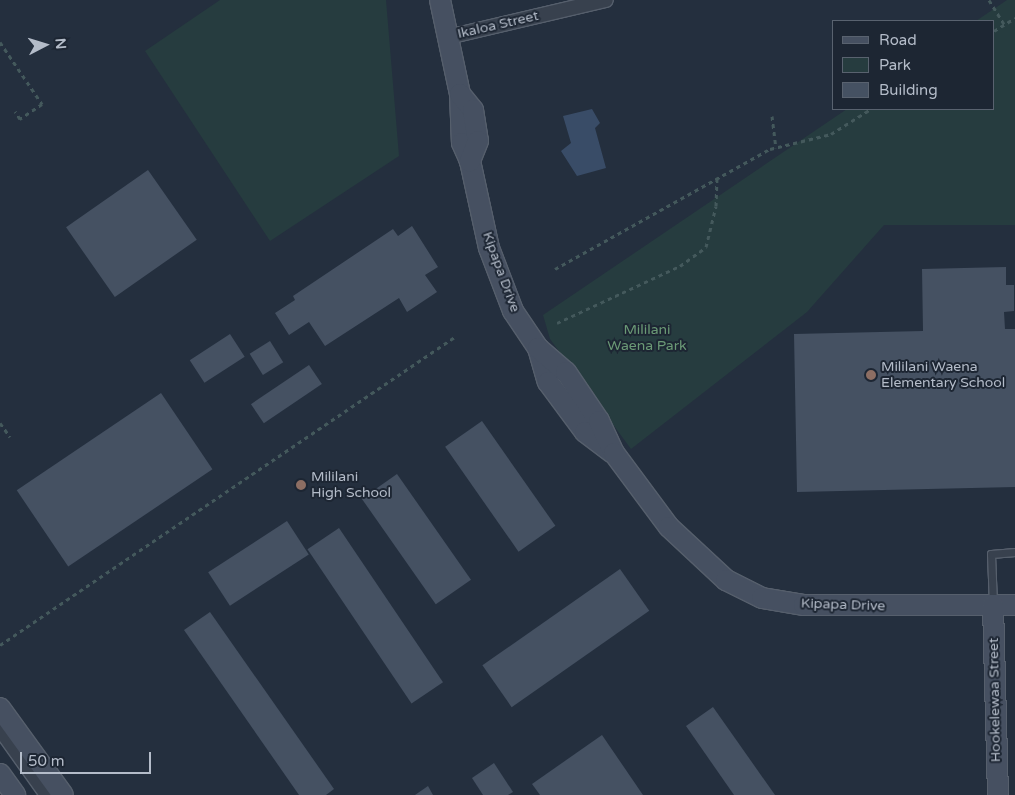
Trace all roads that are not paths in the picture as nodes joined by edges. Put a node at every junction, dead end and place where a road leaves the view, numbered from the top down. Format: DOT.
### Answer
graph roads {
  1 [pos="440,0"];
  2 [pos="606,0"];
  3 [pos="448,37"];
  4 [pos="1015,552"];
  5 [pos="1015,604"];
  6 [pos="993,605"];
  7 [pos="0,708"];
  8 [pos="0,729"];
  9 [pos="0,774"];
  10 [pos="15,795"];
  11 [pos="47,795"];
  12 [pos="63,795"];
  13 [pos="998,795"];
  1 -- 3 [label="street, Kipapa Drive"];
  2 -- 3 [label="street, Ikaloa Street"];
  3 -- 6 [label="street, Kipapa Drive"];
  4 -- 6 [label="lane"];
  5 -- 6 [label="street, Kipapa Drive"];
  6 -- 13 [label="street, Hookelewaa Street"];
  7 -- 12 [label="street"];
  8 -- 11 [label="street"];
  9 -- 10 [label="street"];
}
